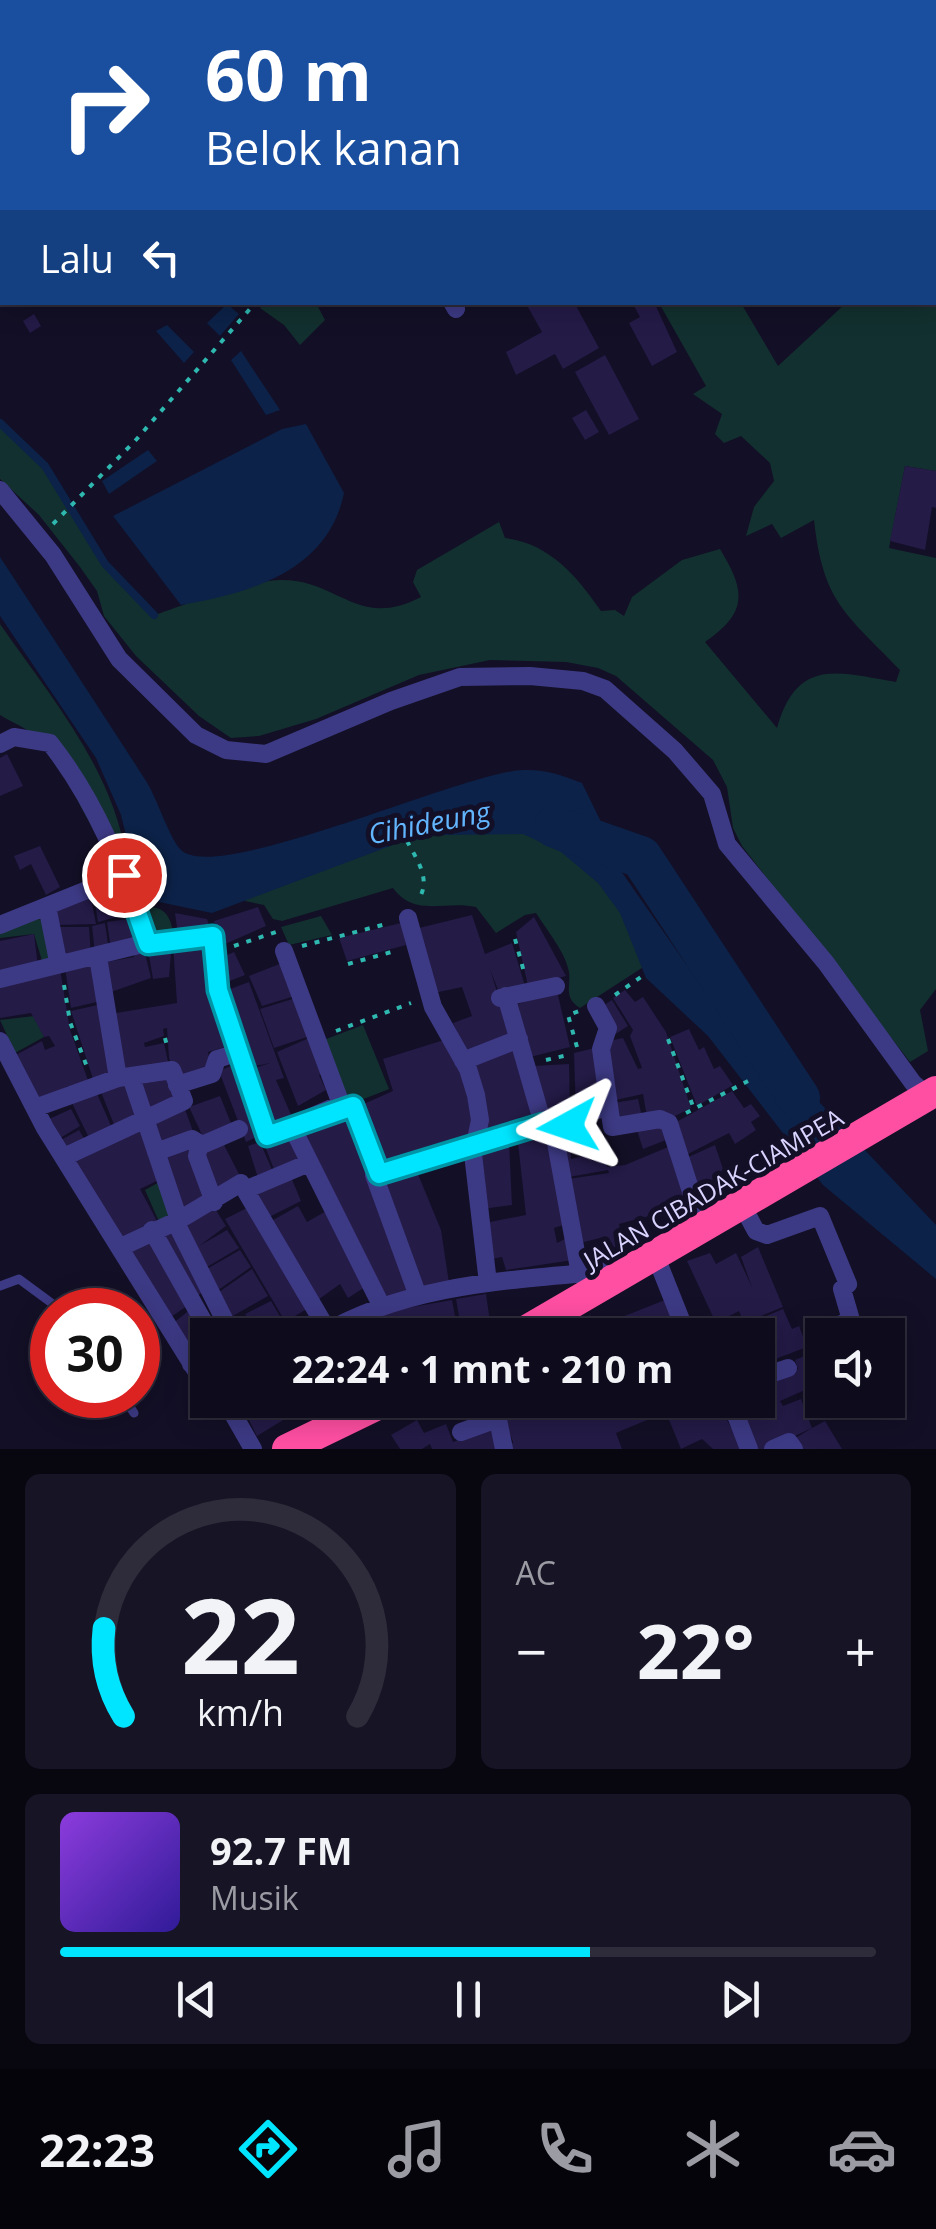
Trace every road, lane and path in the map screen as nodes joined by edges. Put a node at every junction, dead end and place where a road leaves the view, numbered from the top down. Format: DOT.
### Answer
graph roads {
  1 [pos="253,305"];
  2 [pos="0,490"];
  3 [pos="66,510"];
  4 [pos="0,744"];
  5 [pos="407,841"];
  6 [pos="124,875"];
  7 [pos="46,906"];
  8 [pos="408,918"];
  9 [pos="0,925"];
  10 [pos="516,938"];
  11 [pos="281,942"];
  12 [pos="148,944"];
  13 [pos="414,945"];
  14 [pos="216,953"];
  15 [pos="98,957"];
  16 [pos="59,961"];
  17 [pos="348,964"];
  18 [pos="641,977"];
  19 [pos="0,979"];
  20 [pos="556,986"];
  21 [pos="529,991"];
  22 [pos="430,996"];
  23 [pos="596,1006"];
  24 [pos="318,1038"];
  25 [pos="519,1039"];
  26 [pos="668,1039"];
  27 [pos="0,1041"];
  28 [pos="577,1046"];
  29 [pos="237,1053"];
  30 [pos="464,1061"];
  31 [pos="124,1078"];
  32 [pos="748,1081"];
  33 [pos="177,1085"];
  34 [pos="93,1087"];
  35 [pos="932,1093"];
  36 [pos="35,1108"];
  37 [pos="339,1108"];
  38 [pos="608,1108"];
  39 [pos="694,1109"];
  40 [pos="144,1117"];
  41 [pos="669,1123"];
  42 [pos="292,1126"];
  43 [pos="548,1128"];
  44 [pos="239,1129"];
  45 [pos="476,1143"];
  46 [pos="198,1146"];
  47 [pos="156,1152"];
  48 [pos="64,1157"];
  49 [pos="309,1163"];
  50 [pos="374,1175"];
  51 [pos="245,1190"];
  52 [pos="754,1198"];
  53 [pos="214,1202"];
  54 [pos="177,1220"];
  55 [pos="703,1229"];
  56 [pos="152,1230"];
  57 [pos="121,1247"];
  58 [pos="647,1262"];
  59 [pos="580,1274"];
  60 [pos="488,1284"];
  61 [pos="0,1286"];
  62 [pos="30,1288"];
  63 [pos="418,1296"];
  64 [pos="382,1307"];
  65 [pos="201,1318"];
  66 [pos="224,1318"];
  67 [pos="316,1318"];
  68 [pos="357,1318"];
  69 [pos="548,1318"];
  70 [pos="678,1318"];
  71 [pos="850,1318"];
  72 [pos="190,1364"];
  73 [pos="788,1368"];
  74 [pos="775,1372"];
  75 [pos="235,1418"];
  76 [pos="359,1418"];
  77 [pos="737,1418"];
  78 [pos="497,1419"];
  79 [pos="462,1432"];
  80 [pos="320,1442"];
  81 [pos="253,1449"];
  82 [pos="288,1449"];
  83 [pos="504,1449"];
  84 [pos="749,1449"];
  85 [pos="774,1449"];
  86 [pos="794,1449"];
  1 -- 3 [label="path"];
  2 -- 35 [label="street"];
  4 -- 6 [label="street"];
  5 -- 8 [label="path"];
  6 -- 7 [label="street"];
  6 -- 12 [label="street"];
  7 -- 9 [label="street"];
  7 -- 16 [label="street"];
  8 -- 11 [label="path"];
  8 -- 13 [label="street"];
  10 -- 21 [label="path"];
  11 -- 14 [label="path"];
  11 -- 24 [label="street"];
  12 -- 14 [label="street"];
  12 -- 15 [label="street"];
  13 -- 17 [label="path"];
  13 -- 22 [label="street"];
  14 -- 29 [label="street"];
  15 -- 16 [label="street"];
  15 -- 31 [label="street"];
  16 -- 19 [label="street"];
  16 -- 34 [label="path"];
  18 -- 23 [label="path"];
  20 -- 21 [label="street"];
  21 -- 25 [label="street"];
  22 -- 24 [label="path"];
  22 -- 30 [label="street"];
  23 -- 28 [label="path"];
  23 -- 38 [label="street"];
  24 -- 37 [label="street"];
  25 -- 30 [label="street"];
  25 -- 43 [label="street"];
  26 -- 39 [label="path"];
  27 -- 36 [label="street"];
  29 -- 33 [label="street"];
  29 -- 42 [label="street"];
  30 -- 45 [label="street"];
  31 -- 33 [label="street"];
  31 -- 34 [label="street"];
  31 -- 40 [label="street"];
  32 -- 39 [label="path"];
  33 -- 40 [label="street"];
  34 -- 36 [label="street"];
  35 -- 52 [label="highway, JALAN CIBADAK-CIAMPEA"];
  36 -- 48 [label="street"];
  37 -- 42 [label="street"];
  37 -- 45 [label="street"];
  38 -- 41 [label="street"];
  38 -- 43 [label="street"];
  39 -- 41 [label="path"];
  40 -- 47 [label="street"];
  40 -- 48 [label="street"];
  41 -- 55 [label="street"];
  42 -- 49 [label="street"];
  43 -- 45 [label="street"];
  43 -- 59 [label="street"];
  44 -- 46 [label="street"];
  45 -- 60 [label="street"];
  46 -- 47 [label="street"];
  46 -- 53 [label="street"];
  47 -- 54 [label="street"];
  48 -- 57 [label="street"];
  49 -- 51 [label="street"];
  49 -- 64 [label="street"];
  50 -- 63 [label="street"];
  51 -- 53 [label="street"];
  51 -- 67 [label="street"];
  52 -- 55 [label="highway, JALAN CIBADAK-CIAMPEA"];
  52 -- 71 [label="street"];
  53 -- 54 [label="street"];
  54 -- 56 [label="street"];
  54 -- 66 [label="street"];
  55 -- 58 [label="highway, JALAN CIBADAK-CIAMPEA"];
  56 -- 57 [label="street"];
  56 -- 65 [label="street"];
  57 -- 72 [label="street"];
  58 -- 59 [label="street"];
  58 -- 69 [label="highway, JALAN CIBADAK-CIAMPEA"];
  58 -- 70 [label="street"];
  59 -- 60 [label="street"];
  60 -- 63 [label="street"];
  61 -- 62 [label="lane"];
  63 -- 64 [label="street"];
  64 -- 68 [label="street"];
  73 -- 74 [label="street"];
  75 -- 81 [label="street"];
  76 -- 80 [label="highway"];
  77 -- 84 [label="street"];
  78 -- 79 [label="street"];
  78 -- 83 [label="street"];
  80 -- 82 [label="highway"];
  85 -- 86 [label="street"];
}
